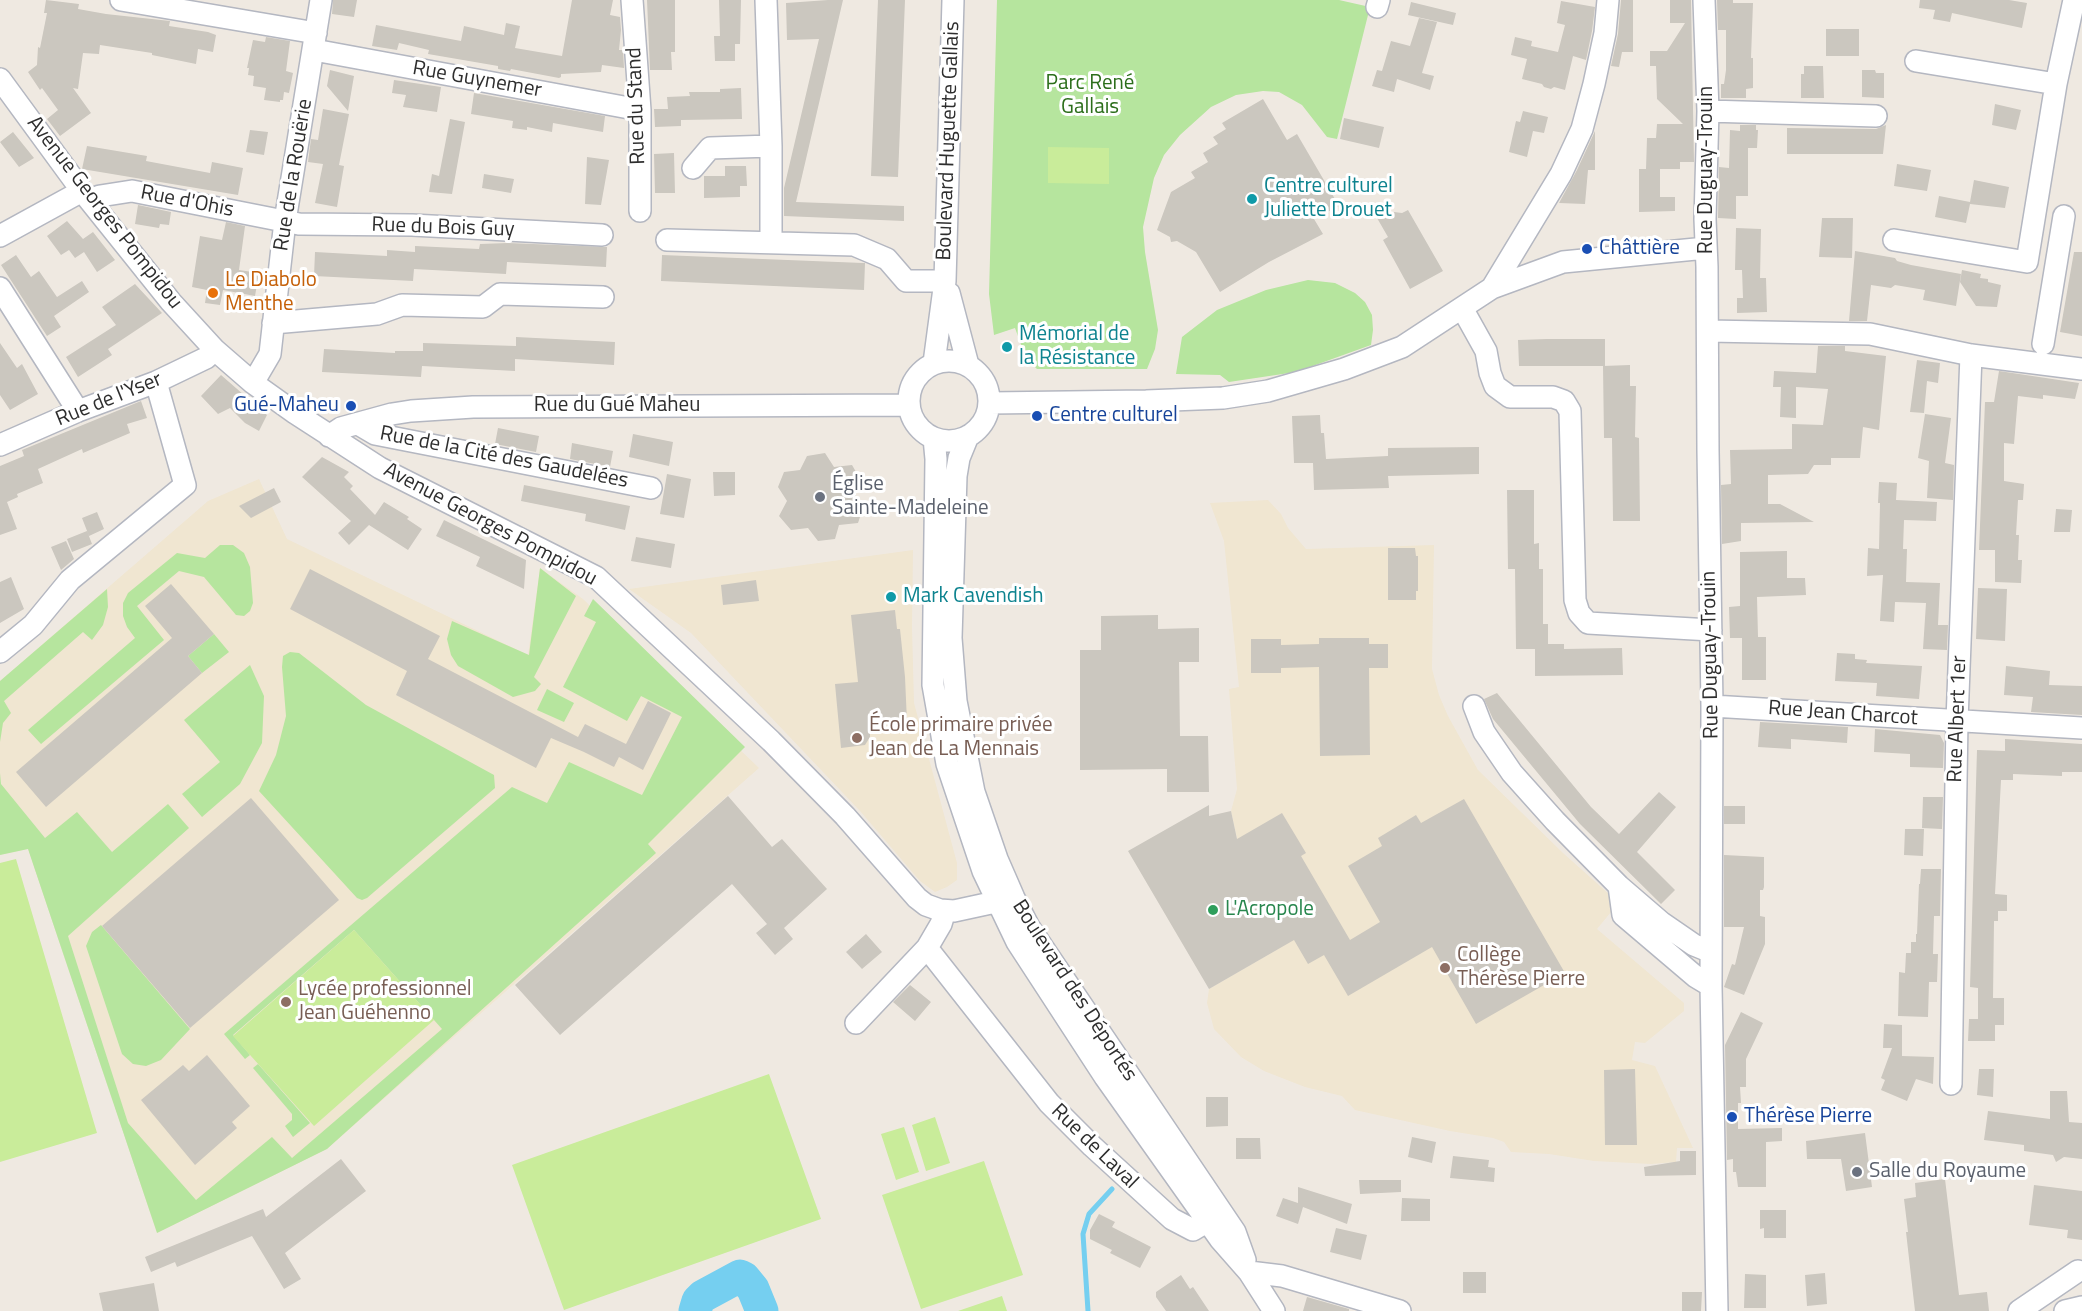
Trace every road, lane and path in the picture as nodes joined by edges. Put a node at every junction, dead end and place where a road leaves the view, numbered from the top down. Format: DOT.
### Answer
graph roads {
  1 [pos="121,0"];
  2 [pos="321,0"];
  3 [pos="632,0"];
  4 [pos="766,0"];
  5 [pos="953,0"];
  6 [pos="1608,0"];
  7 [pos="1704,0"];
  8 [pos="2074,0"];
  9 [pos="315,41"];
  10 [pos="1916,61"];
  11 [pos="0,79"];
  12 [pos="2056,84"];
  13 [pos="640,110"];
  14 [pos="1708,111"];
  15 [pos="1876,116"];
  16 [pos="771,146"];
  17 [pos="693,168"];
  18 [pos="86,195"];
  19 [pos="640,212"];
  20 [pos="2064,216"];
  21 [pos="285,221"];
  22 [pos="602,235"];
  23 [pos="0,236"];
  24 [pos="667,240"];
  25 [pos="1894,240"];
  26 [pos="771,242"];
  27 [pos="1707,248"];
  28 [pos="945,281"];
  29 [pos="0,288"];
  30 [pos="1492,288"];
  31 [pos="603,297"];
  32 [pos="1462,308"];
  33 [pos="273,323"];
  34 [pos="1708,331"];
  35 [pos="2043,344"];
  36 [pos="215,350"];
  37 [pos="1971,355"];
  38 [pos="934,363"];
  39 [pos="968,365"];
  40 [pos="2082,369"];
  41 [pos="156,382"];
  42 [pos="253,382"];
  43 [pos="990,403"];
  44 [pos="909,405"];
  45 [pos="78,411"];
  46 [pos="358,424"];
  47 [pos="329,436"];
  48 [pos="968,436"];
  49 [pos="934,438"];
  50 [pos="0,445"];
  51 [pos="651,488"];
  52 [pos="1711,630"];
  53 [pos="0,652"];
  54 [pos="1474,706"];
  55 [pos="1712,706"];
  56 [pos="1957,721"];
  57 [pos="2082,728"];
  58 [pos="1619,886"];
  59 [pos="1005,900"];
  60 [pos="945,911"];
  61 [pos="927,948"];
  62 [pos="1711,952"];
  63 [pos="1711,986"];
  64 [pos="856,1023"];
  65 [pos="1951,1084"];
  66 [pos="1208,1221"];
  67 [pos="2078,1271"];
  68 [pos="1249,1272"];
  69 [pos="2082,1307"];
  70 [pos="1274,1311"];
  71 [pos="1401,1311"];
  72 [pos="1717,1311"];
  73 [pos="2019,1311"];
  74 [pos="2065,1311"];
  1 -- 9 [label="street, Rue Guynemer"];
  2 -- 9 [label="street, Rue de la Rouërie"];
  3 -- 13 [label="street, Rue du Stand"];
  4 -- 16 [label="street"];
  5 -- 28 [label="street, Boulevard Huguette Gallais"];
  6 -- 30 [label="street"];
  7 -- 14 [label="street, Rue Duguay-Trouin"];
  8 -- 12 [label="street"];
  9 -- 13 [label="street, Rue Guynemer"];
  9 -- 21 [label="street, Rue de la Rouërie"];
  10 -- 12 [label="street"];
  11 -- 18 [label="street, Avenue Georges Pompidou"];
  12 -- 25 [label="street"];
  13 -- 19 [label="street, Rue du Stand"];
  14 -- 15 [label="street"];
  14 -- 27 [label="street, Rue Duguay-Trouin"];
  16 -- 17 [label="street"];
  16 -- 26 [label="street"];
  18 -- 21 [label="street, Rue d'Ohis"];
  18 -- 23 [label="street, Rue d'Ohis"];
  18 -- 36 [label="street, Avenue Georges Pompidou"];
  20 -- 35 [label="street"];
  21 -- 22 [label="street, Rue du Bois Guy"];
  21 -- 33 [label="street, Rue de la Rouërie"];
  24 -- 26 [label="street"];
  26 -- 28 [label="street"];
  27 -- 30 [label="street"];
  27 -- 34 [label="street, Rue Duguay-Trouin"];
  28 -- 38 [label="street, Boulevard Huguette Gallais"];
  28 -- 39 [label="street, Boulevard Huguette Gallais"];
  29 -- 45 [label="street"];
  30 -- 32 [label="street"];
  31 -- 33 [label="street"];
  32 -- 43 [label="street"];
  32 -- 52 [label="street"];
  33 -- 42 [label="street, Rue de la Rouërie"];
  34 -- 37 [label="street"];
  34 -- 52 [label="street, Rue Duguay-Trouin"];
  36 -- 41 [label="street, Rue de l'Yser"];
  36 -- 42 [label="street, Avenue Georges Pompidou"];
  37 -- 40 [label="street"];
  37 -- 56 [label="street, Rue Albert 1er"];
  38 -- 39 [label="street"];
  38 -- 44 [label="street"];
  39 -- 43 [label="street"];
  41 -- 45 [label="street, Rue de l'Yser"];
  41 -- 53 [label="street"];
  42 -- 47 [label="street, Avenue Georges Pompidou"];
  43 -- 48 [label="street"];
  44 -- 46 [label="street, Rue du Gué Maheu"];
  44 -- 49 [label="street"];
  45 -- 50 [label="street, Rue de l'Yser"];
  46 -- 47 [label="street, Rue du Gué Maheu"];
  46 -- 51 [label="street, Rue de la Cité des Gaudelées"];
  47 -- 60 [label="street, Avenue Georges Pompidou"];
  48 -- 49 [label="street"];
  48 -- 59 [label="street, Boulevard des Déportés"];
  49 -- 59 [label="street, Boulevard des Déportés"];
  52 -- 55 [label="street, Rue Duguay-Trouin"];
  54 -- 58 [label="street"];
  55 -- 56 [label="street, Rue Jean Charcot"];
  55 -- 62 [label="street, Rue Duguay-Trouin"];
  56 -- 57 [label="street, Rue Jean Charcot"];
  56 -- 65 [label="street, Rue Albert 1er"];
  58 -- 62 [label="street"];
  58 -- 63 [label="street"];
  59 -- 60 [label="street"];
  59 -- 66 [label="street, Boulevard des Déportés"];
  59 -- 68 [label="street, Boulevard des Déportés"];
  60 -- 61 [label="street"];
  61 -- 64 [label="street"];
  61 -- 66 [label="street, Rue de Laval"];
  62 -- 63 [label="street, Rue Duguay-Trouin"];
  63 -- 72 [label="street, Rue Duguay-Trouin"];
  66 -- 68 [label="street"];
  67 -- 73 [label="street"];
  68 -- 70 [label="street"];
  68 -- 71 [label="street"];
  69 -- 74 [label="street"];
}
